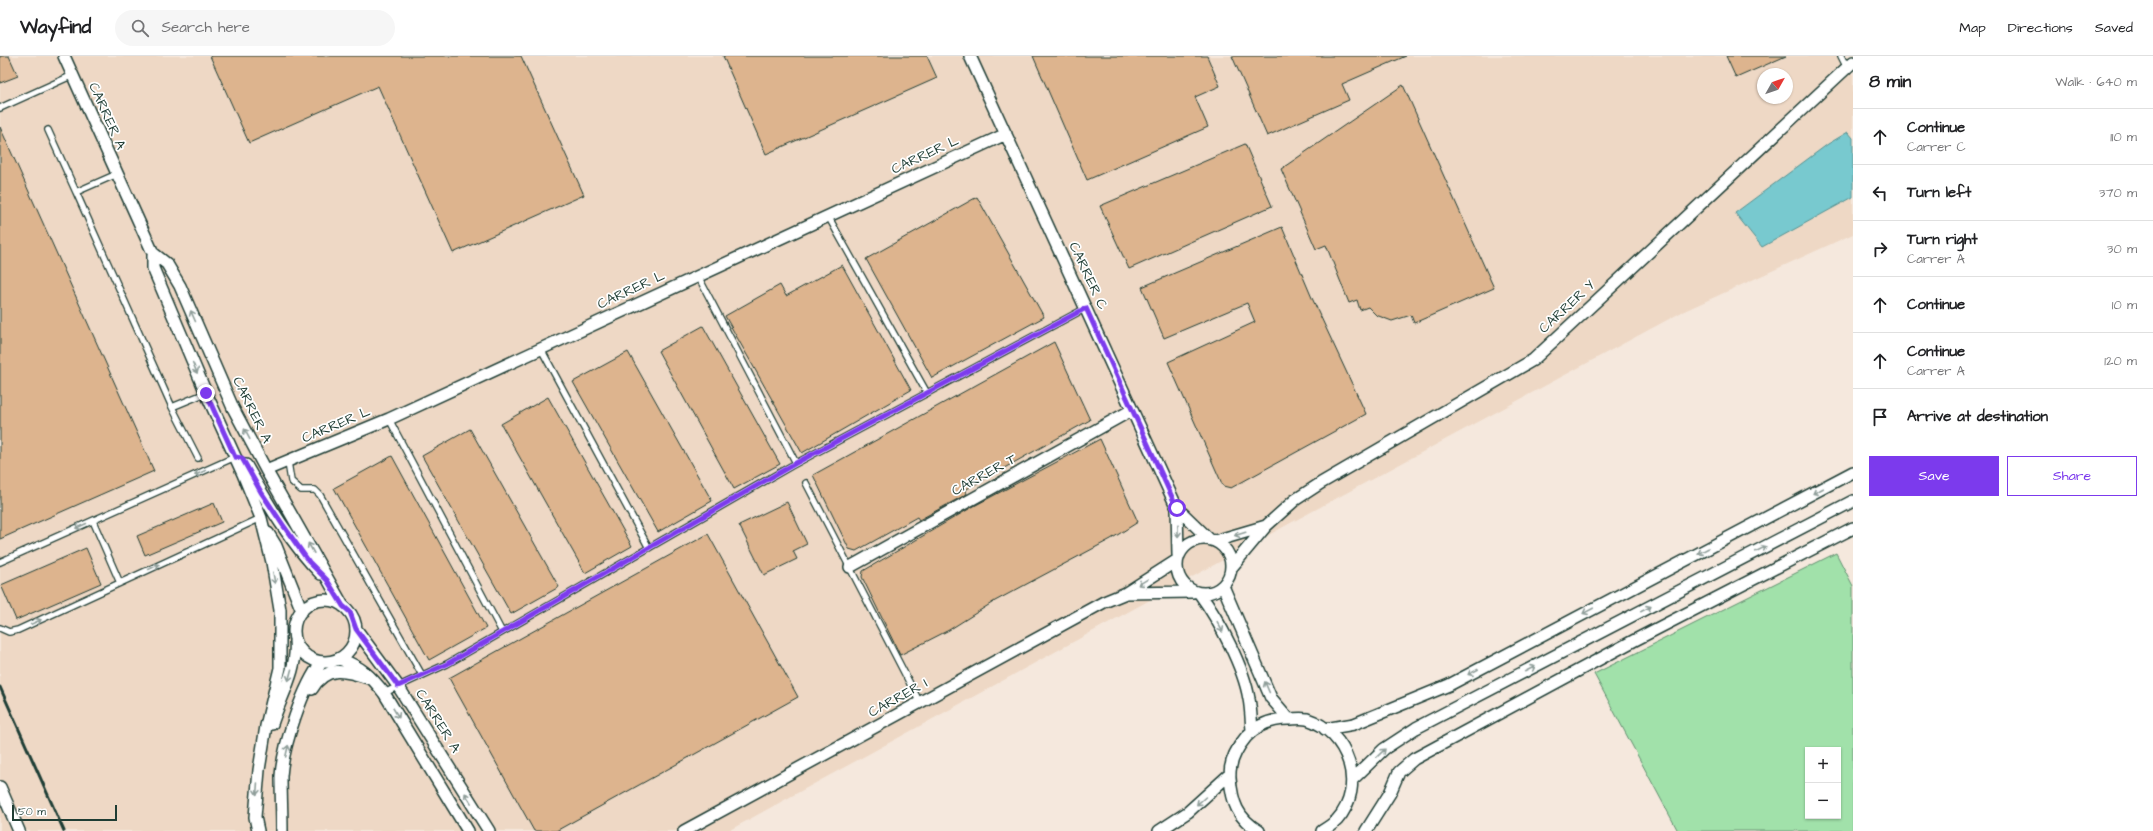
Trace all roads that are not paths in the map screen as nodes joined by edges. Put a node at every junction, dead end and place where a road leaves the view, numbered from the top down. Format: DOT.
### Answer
graph roads {
  1 [pos="64,56"];
  2 [pos="970,56"];
  3 [pos="1842,56"];
  4 [pos="1850,65"];
  5 [pos="72,75"];
  6 [pos="0,108"];
  7 [pos="48,130"];
  8 [pos="1006,134"];
  9 [pos="117,174"];
  10 [pos="76,192"];
  11 [pos="828,215"];
  12 [pos="153,253"];
  13 [pos="698,276"];
  14 [pos="1086,308"];
  15 [pos="540,348"];
  16 [pos="206,393"];
  17 [pos="927,393"];
  18 [pos="172,408"];
  19 [pos="1132,410"];
  20 [pos="389,419"];
  21 [pos="235,457"];
  22 [pos="198,458"];
  23 [pos="288,462"];
  24 [pos="796,463"];
  25 [pos="266,470"];
  26 [pos="1853,472"];
  27 [pos="806,483"];
  28 [pos="1853,501"];
  29 [pos="1177,508"];
  30 [pos="93,521"];
  31 [pos="261,521"];
  32 [pos="1266,526"];
  33 [pos="1853,528"];
  34 [pos="1212,540"];
  35 [pos="649,548"];
  36 [pos="1177,558"];
  37 [pos="0,562"];
  38 [pos="850,567"];
  39 [pos="1231,568"];
  40 [pos="327,580"];
  41 [pos="120,582"];
  42 [pos="1223,586"];
  43 [pos="1126,592"];
  44 [pos="1196,593"];
  45 [pos="343,606"];
  46 [pos="302,611"];
  47 [pos="0,628"];
  48 [pos="356,629"];
  49 [pos="502,632"];
  50 [pos="295,637"];
  51 [pos="340,659"];
  52 [pos="322,662"];
  53 [pos="422,675"];
  54 [pos="374,679"];
  55 [pos="398,686"];
  56 [pos="384,692"];
  57 [pos="920,703"];
  58 [pos="298,709"];
  59 [pos="1289,719"];
  60 [pos="1325,729"];
  61 [pos="1252,730"];
  62 [pos="259,770"];
  63 [pos="1230,774"];
  64 [pos="1352,780"];
  65 [pos="0,787"];
  66 [pos="19,831"];
  67 [pos="258,831"];
  68 [pos="282,831"];
  69 [pos="468,831"];
  70 [pos="489,831"];
  71 [pos="684,831"];
  72 [pos="1159,831"];
  73 [pos="1258,831"];
  74 [pos="1322,831"];
  75 [pos="1366,831"];
  1 -- 5 [label="street, CARRER A"];
  2 -- 8 [label="street, CARRER C"];
  3 -- 4 [label="lane"];
  4 -- 32 [label="street, CARRER Y"];
  5 -- 6 [label="lane"];
  5 -- 9 [label="street, CARRER A"];
  7 -- 10 [label="lane"];
  8 -- 11 [label="street, CARRER L"];
  8 -- 14 [label="street, CARRER C"];
  9 -- 10 [label="lane"];
  9 -- 12 [label="street, CARRER A"];
  10 -- 18 [label="lane"];
  11 -- 13 [label="street, CARRER L"];
  11 -- 17 [label="lane"];
  12 -- 16 [label="street, CARRER A, one-way"];
  25 -- 12 [label="street, CARRER A, one-way"];
  13 -- 15 [label="street, CARRER L"];
  13 -- 24 [label="lane"];
  14 -- 17 [label="lane"];
  14 -- 19 [label="street, CARRER C"];
  15 -- 20 [label="street, CARRER L"];
  15 -- 35 [label="lane"];
  16 -- 18 [label="lane"];
  16 -- 21 [label="street, CARRER A"];
  17 -- 24 [label="lane"];
  18 -- 22 [label="lane"];
  19 -- 29 [label="street, CARRER C"];
  19 -- 38 [label="street, CARRER T"];
  20 -- 23 [label="street, CARRER L"];
  20 -- 49 [label="lane"];
  21 -- 30 [label="lane, one-way"];
  21 -- 31 [label="street, CARRER A"];
  21 -- 40 [label="street, CARRER A"];
  23 -- 25 [label="street, CARRER L"];
  23 -- 53 [label="lane"];
  24 -- 35 [label="lane"];
  40 -- 25 [label="street, CARRER A, one-way"];
  26 -- 60 [label="street, one-way"];
  27 -- 38 [label="lane"];
  64 -- 28 [label="street, one-way"];
  29 -- 34 [label="street, CARRER C"];
  29 -- 36 [label="street, CARRER C, one-way"];
  30 -- 37 [label="lane, one-way"];
  30 -- 41 [label="lane"];
  41 -- 31 [label="lane, one-way"];
  31 -- 46 [label="street"];
  31 -- 62 [label="street, one-way"];
  32 -- 34 [label="street, CARRER Y, one-way"];
  32 -- 39 [label="street, CARRER Y"];
  33 -- 75 [label="street"];
  34 -- 36 [label="street"];
  34 -- 39 [label="street"];
  35 -- 49 [label="lane"];
  36 -- 43 [label="street, CARRER I, one-way"];
  36 -- 44 [label="street"];
  38 -- 57 [label="lane"];
  39 -- 42 [label="street"];
  40 -- 45 [label="street, CARRER A"];
  47 -- 41 [label="lane, one-way"];
  42 -- 44 [label="street"];
  59 -- 42 [label="street, one-way"];
  43 -- 44 [label="street, CARRER I"];
  43 -- 57 [label="street, CARRER I"];
  44 -- 61 [label="street, one-way"];
  45 -- 46 [label="street"];
  45 -- 48 [label="street"];
  46 -- 50 [label="street"];
  48 -- 51 [label="street"];
  48 -- 55 [label="street, CARRER A"];
  49 -- 53 [label="lane"];
  50 -- 52 [label="street"];
  50 -- 62 [label="street, one-way"];
  51 -- 52 [label="street"];
  51 -- 54 [label="street"];
  52 -- 58 [label="street"];
  53 -- 55 [label="lane"];
  54 -- 56 [label="street"];
  54 -- 58 [label="street"];
  55 -- 56 [label="lane"];
  70 -- 55 [label="street, CARRER A, one-way"];
  56 -- 69 [label="street, one-way"];
  57 -- 71 [label="street, CARRER I"];
  68 -- 58 [label="street, one-way"];
  59 -- 60 [label="street"];
  59 -- 61 [label="street"];
  60 -- 64 [label="street"];
  61 -- 63 [label="street"];
  62 -- 67 [label="street, one-way"];
  63 -- 72 [label="street, one-way"];
  63 -- 73 [label="street"];
  64 -- 74 [label="street"];
  65 -- 66 [label="street"];
}
